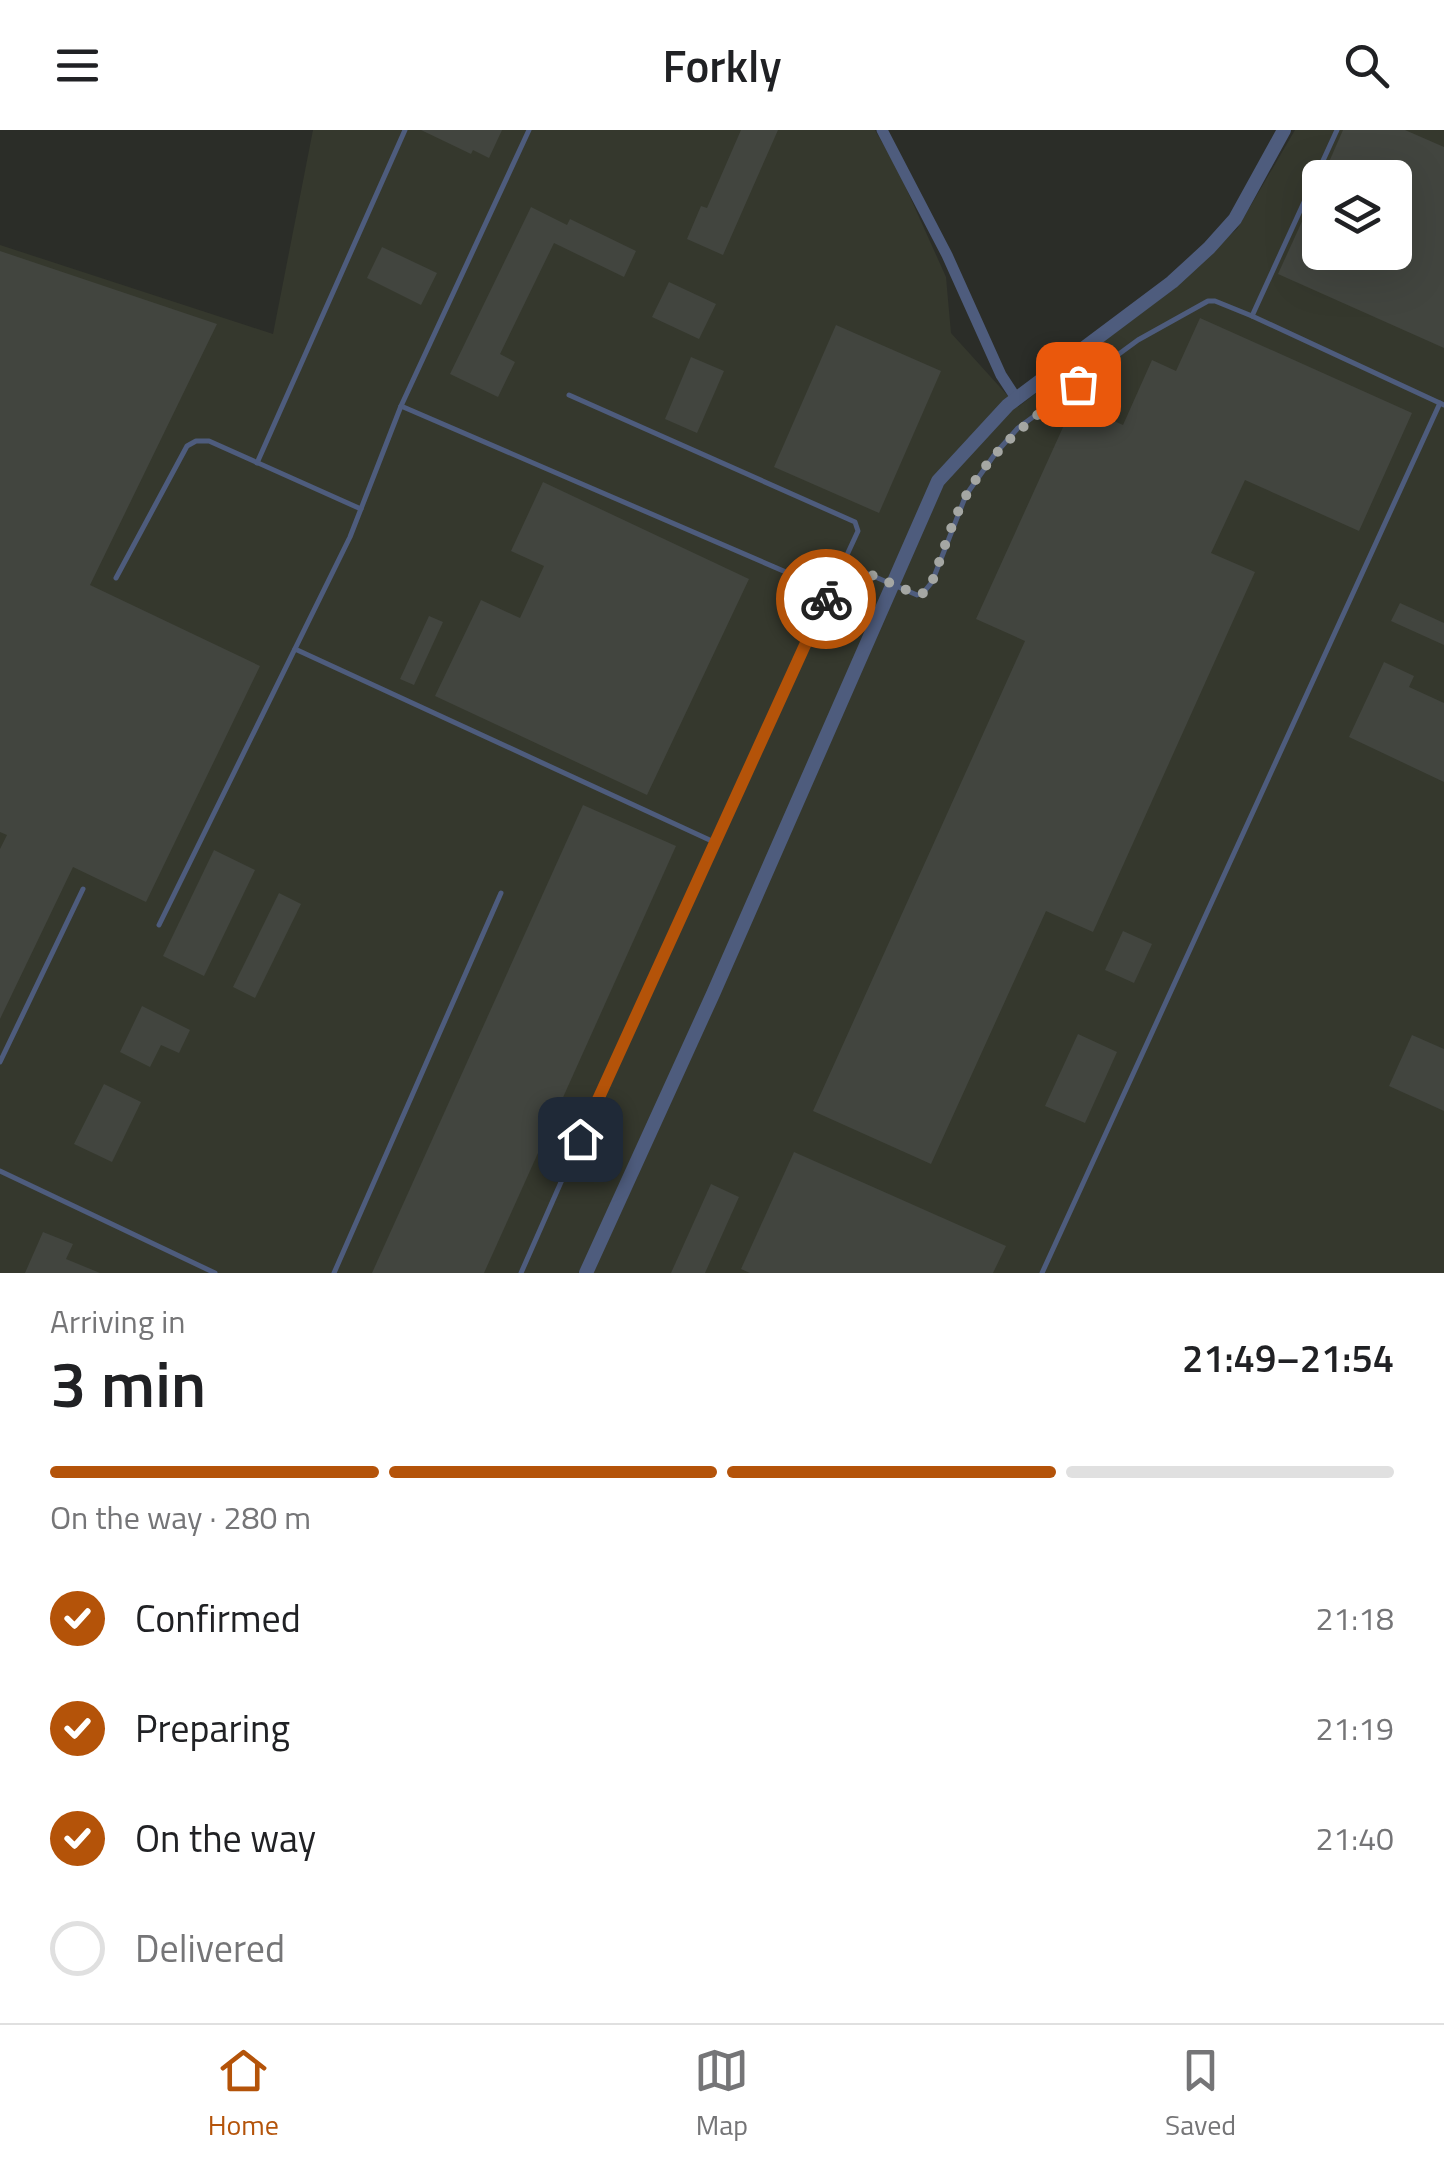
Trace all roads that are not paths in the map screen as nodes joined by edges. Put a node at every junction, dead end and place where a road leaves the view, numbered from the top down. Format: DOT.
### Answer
graph roads {
  1 [pos="405,130"];
  2 [pos="528,130"];
  3 [pos="882,130"];
  4 [pos="1284,130"];
  5 [pos="1337,130"];
  6 [pos="1252,316"];
  7 [pos="568,394"];
  8 [pos="1016,398"];
  9 [pos="1442,404"];
  10 [pos="401,406"];
  11 [pos="257,463"];
  12 [pos="361,509"];
  13 [pos="843,563"];
  14 [pos="116,578"];
  15 [pos="891,584"];
  16 [pos="830,591"];
  17 [pos="295,649"];
  18 [pos="714,842"];
  19 [pos="83,889"];
  20 [pos="501,892"];
  21 [pos="159,925"];
  22 [pos="0,1062"];
  23 [pos="0,1171"];
  24 [pos="215,1273"];
  25 [pos="334,1273"];
  26 [pos="522,1273"];
  27 [pos="586,1273"];
  28 [pos="1042,1273"];
  1 -- 11 [label="lane"];
  2 -- 10 [label="lane"];
  3 -- 8 [label="street"];
  4 -- 8 [label="street"];
  5 -- 6 [label="lane"];
  6 -- 9 [label="lane"];
  6 -- 15 [label="lane"];
  7 -- 13 [label="lane"];
  8 -- 15 [label="street"];
  9 -- 28 [label="lane"];
  10 -- 12 [label="lane"];
  10 -- 16 [label="lane"];
  11 -- 12 [label="lane"];
  11 -- 14 [label="lane"];
  12 -- 17 [label="lane"];
  13 -- 15 [label="lane"];
  13 -- 16 [label="lane"];
  15 -- 27 [label="street"];
  16 -- 18 [label="lane"];
  17 -- 18 [label="lane"];
  17 -- 21 [label="lane"];
  18 -- 26 [label="lane"];
  19 -- 22 [label="lane"];
  20 -- 25 [label="lane"];
  23 -- 24 [label="lane"];
}
